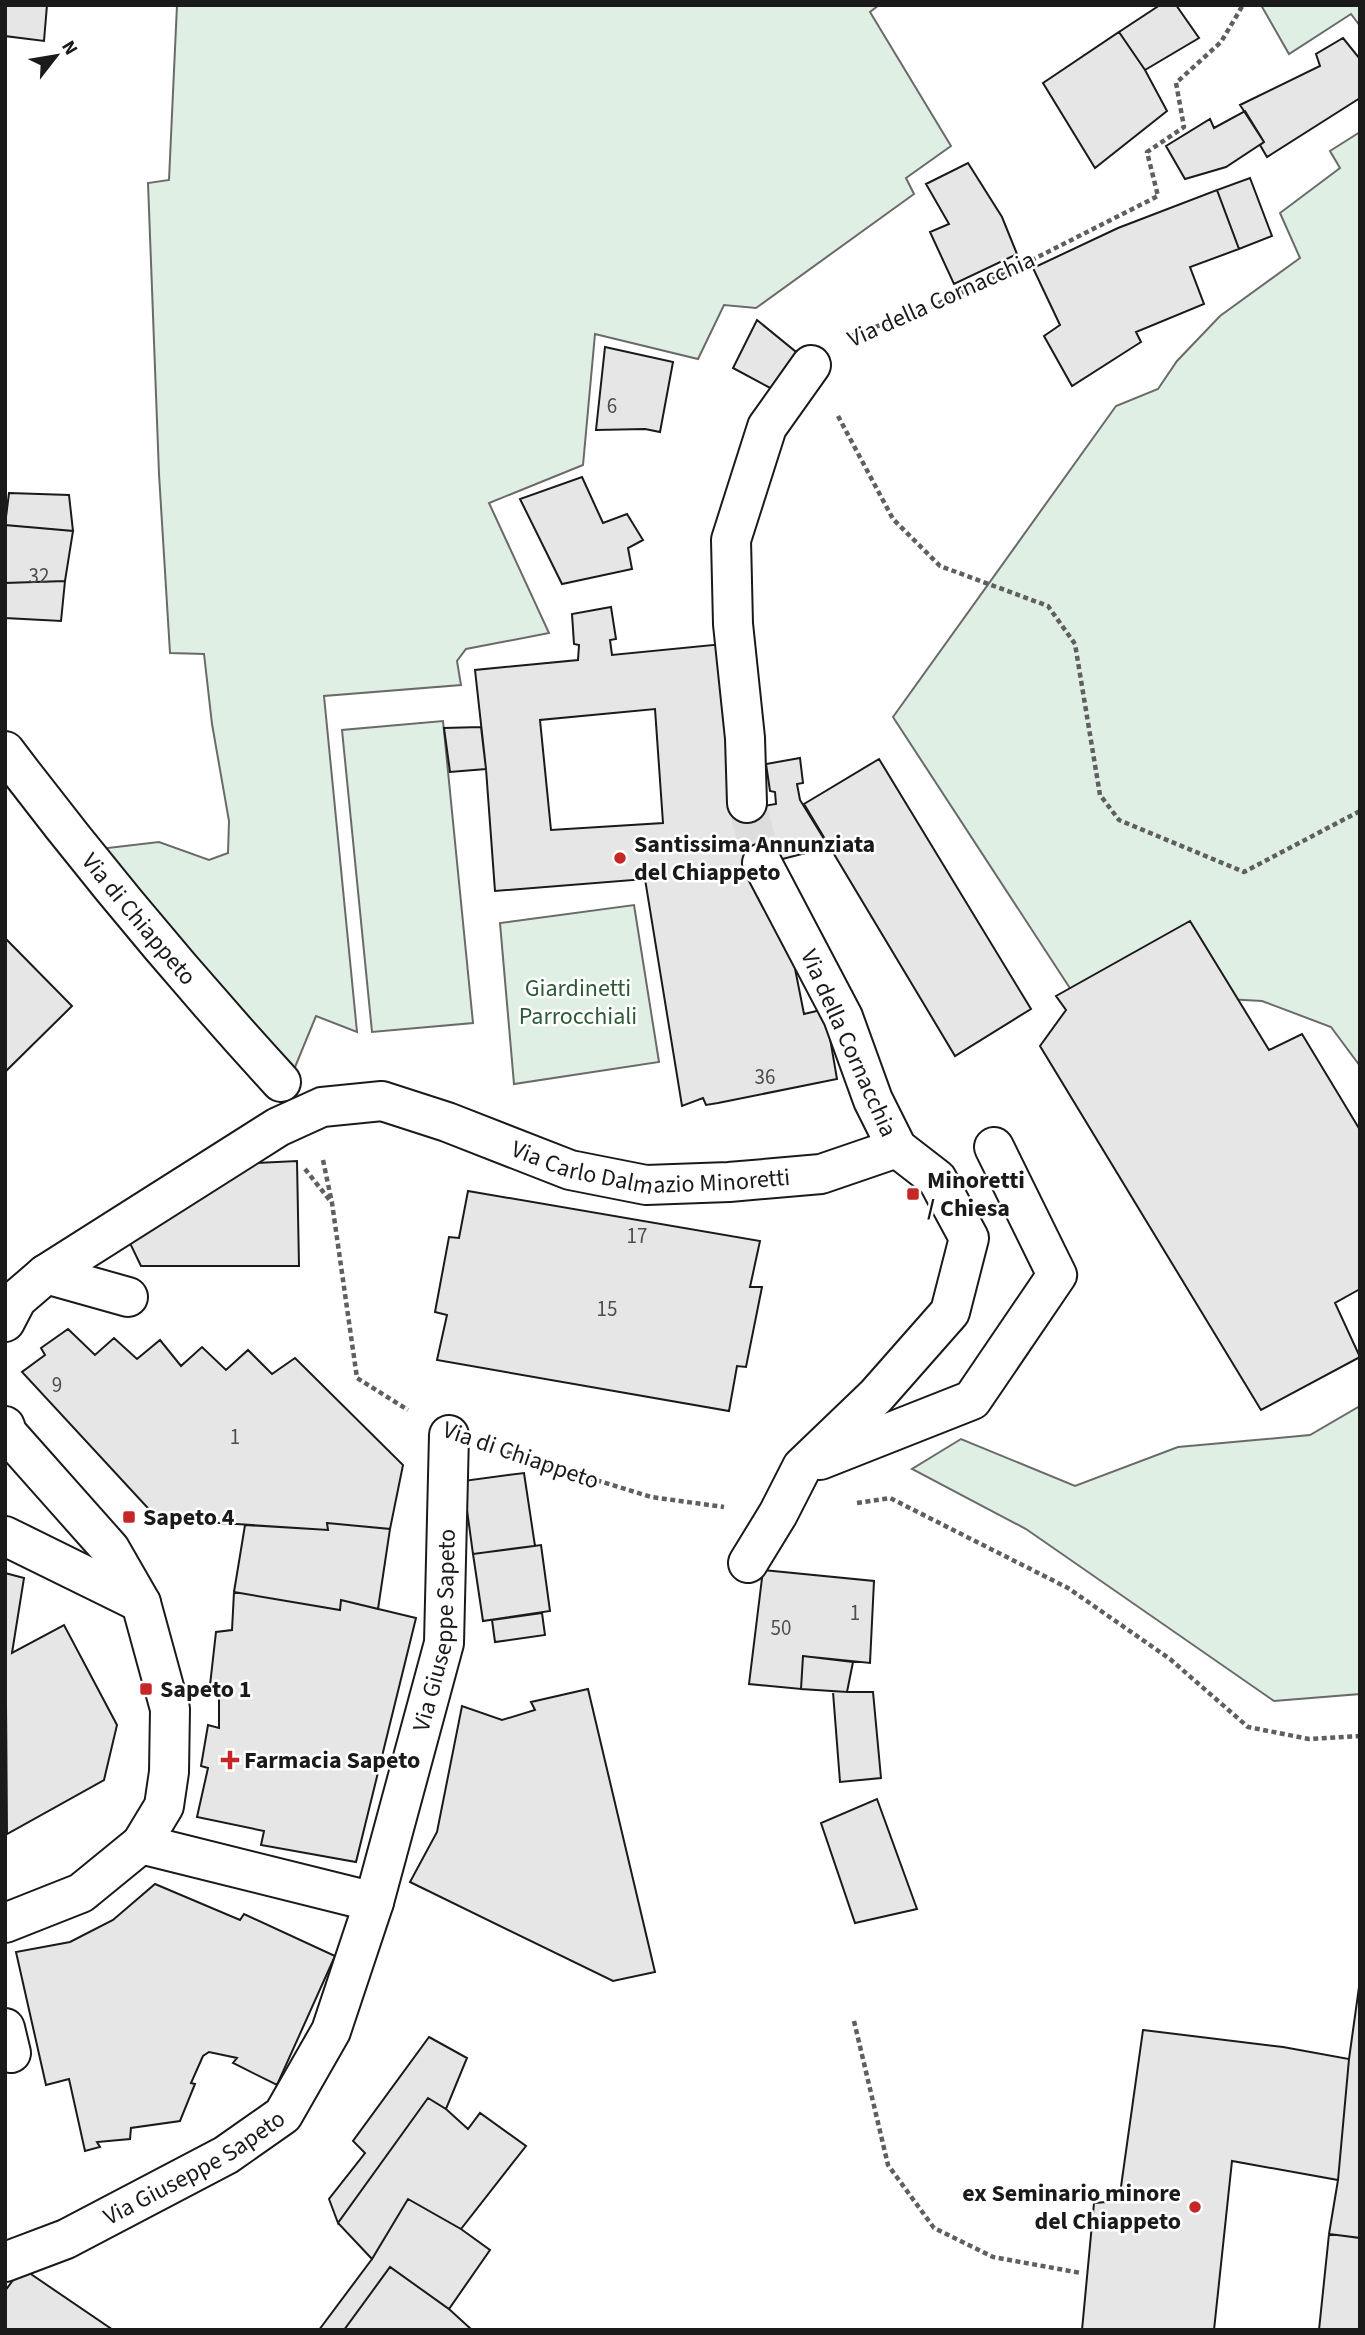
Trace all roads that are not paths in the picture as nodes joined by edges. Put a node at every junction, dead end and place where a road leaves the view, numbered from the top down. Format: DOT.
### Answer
graph roads {
  1 [pos="811,365"];
  2 [pos="5,751"];
  3 [pos="747,803"];
  4 [pos="762,863"];
  5 [pos="281,1082"];
  6 [pos="994,1147"];
  7 [pos="897,1148"];
  8 [pos="46,1274"];
  9 [pos="128,1297"];
  10 [pos="5,1322"];
  11 [pos="5,1426"];
  12 [pos="449,1435"];
  13 [pos="802,1467"];
  14 [pos="5,1536"];
  15 [pos="748,1563"];
  16 [pos="141,1603"];
  17 [pos="141,1844"];
  18 [pos="373,1902"];
  19 [pos="5,1923"];
  20 [pos="5,2262"];
  1 -- 3 [label="street"];
  2 -- 5 [label="street, Via di Chiappeto"];
  4 -- 7 [label="street, Via della Cornacchia"];
  6 -- 13 [label="street"];
  7 -- 8 [label="street, Via Carlo Dalmazio Minoretti"];
  7 -- 13 [label="street"];
  8 -- 9 [label="street"];
  8 -- 10 [label="street, Via Carlo Dalmazio Minoretti"];
  11 -- 16 [label="street"];
  12 -- 18 [label="street, Via Giuseppe Sapeto"];
  13 -- 15 [label="street"];
  14 -- 16 [label="street"];
  16 -- 17 [label="street"];
  17 -- 18 [label="street"];
  17 -- 19 [label="street"];
  18 -- 20 [label="street, Via Giuseppe Sapeto"];
}
